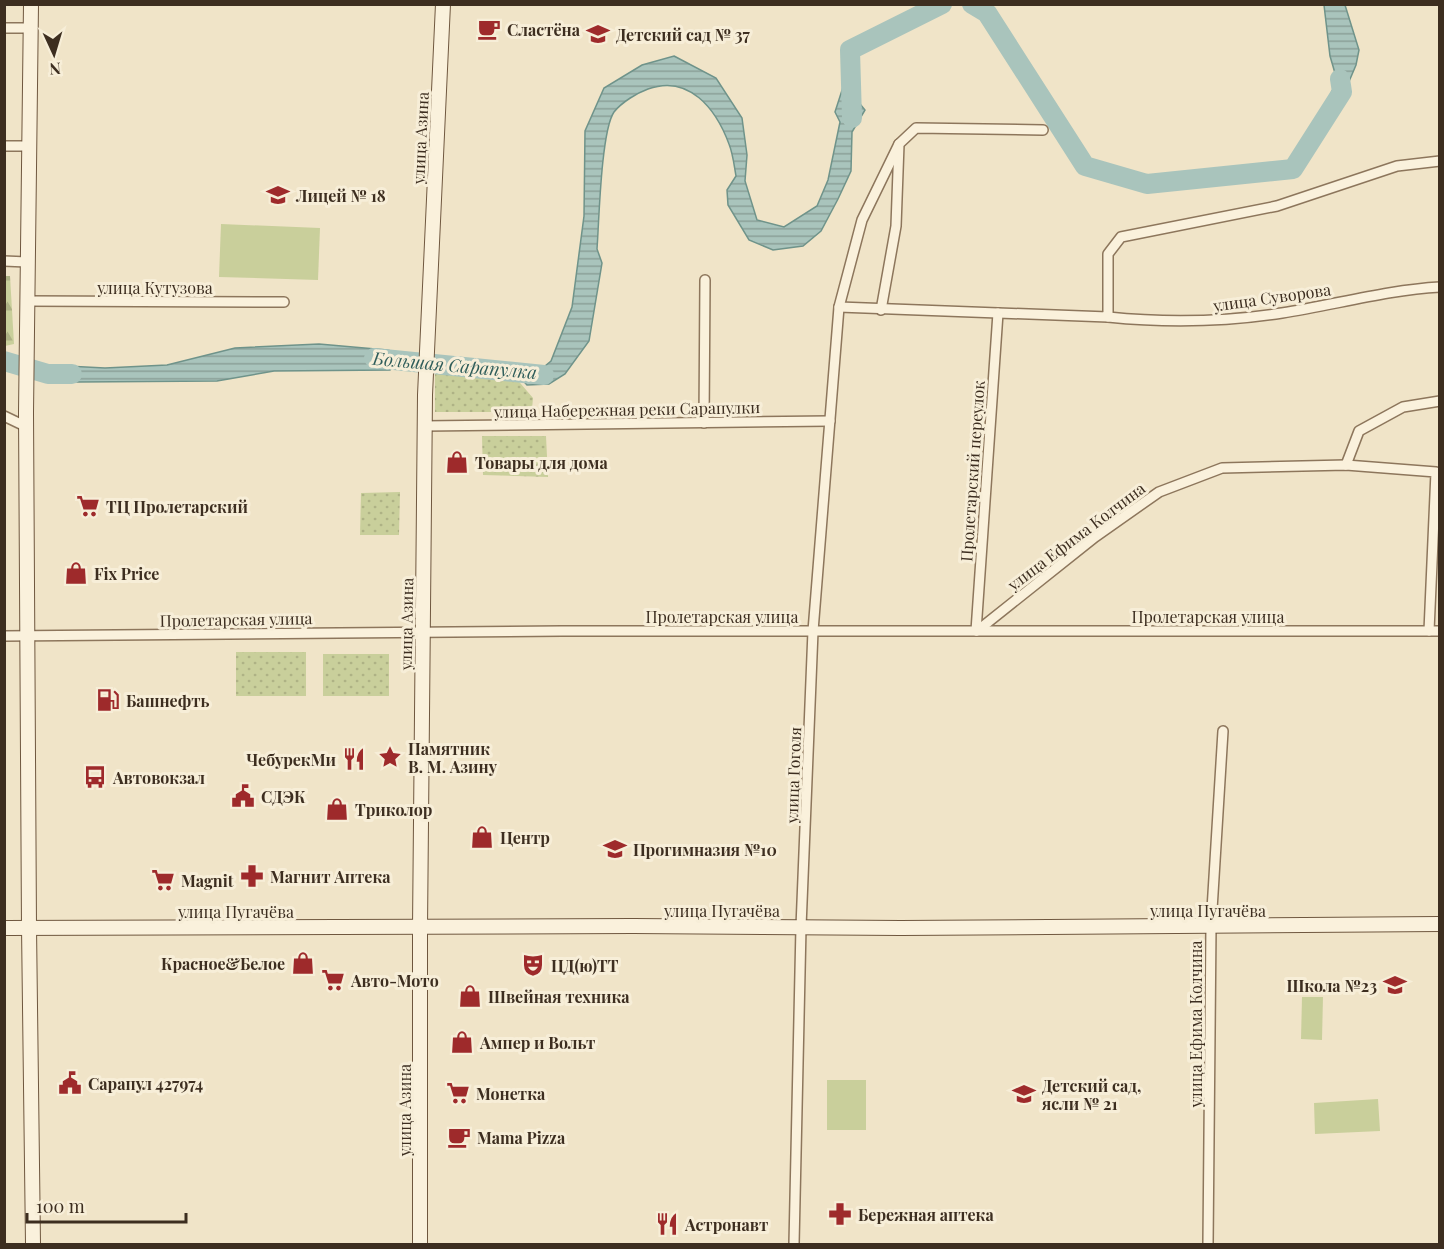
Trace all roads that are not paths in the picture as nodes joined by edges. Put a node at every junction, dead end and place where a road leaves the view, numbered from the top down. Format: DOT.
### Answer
graph roads {
  1 [pos="31,4"];
  2 [pos="443,4"];
  3 [pos="4,28"];
  4 [pos="30,28"];
  5 [pos="1043,130"];
  6 [pos="899,144"];
  7 [pos="4,146"];
  8 [pos="29,146"];
  9 [pos="1440,161"];
  10 [pos="4,261"];
  11 [pos="27,262"];
  12 [pos="705,279"];
  13 [pos="1440,287"];
  14 [pos="27,301"];
  15 [pos="284,302"];
  16 [pos="839,307"];
  17 [pos="880,310"];
  18 [pos="998,313"];
  19 [pos="1108,316"];
  20 [pos="1440,401"];
  21 [pos="4,416"];
  22 [pos="26,420"];
  23 [pos="830,421"];
  24 [pos="704,423"];
  25 [pos="424,426"];
  26 [pos="1346,465"];
  27 [pos="813,631"];
  28 [pos="976,631"];
  29 [pos="1435,631"];
  30 [pos="423,632"];
  31 [pos="4,636"];
  32 [pos="27,636"];
  33 [pos="1223,732"];
  34 [pos="1440,924"];
  35 [pos="1211,926"];
  36 [pos="29,927"];
  37 [pos="801,927"];
  38 [pos="4,928"];
  39 [pos="420,928"];
  40 [pos="33,1245"];
  41 [pos="420,1245"];
  42 [pos="795,1245"];
  43 [pos="1208,1245"];
  1 -- 4 [label="main road"];
  2 -- 25 [label="main road, улица Азина"];
  3 -- 4 [label="street"];
  4 -- 8 [label="main road"];
  5 -- 6 [label="street"];
  6 -- 16 [label="street, улица Гоголя"];
  6 -- 17 [label="street"];
  7 -- 8 [label="street"];
  8 -- 11 [label="main road"];
  9 -- 19 [label="street"];
  10 -- 11 [label="street"];
  11 -- 14 [label="main road"];
  12 -- 24 [label="street"];
  13 -- 19 [label="street, улица Суворова"];
  14 -- 15 [label="street, улица Кутузова"];
  14 -- 22 [label="main road"];
  16 -- 17 [label="street"];
  16 -- 23 [label="street, улица Гоголя"];
  17 -- 18 [label="street"];
  18 -- 19 [label="street"];
  18 -- 28 [label="street, Пролетарский переулок"];
  20 -- 26 [label="street"];
  21 -- 22 [label="street"];
  22 -- 32 [label="main road"];
  23 -- 24 [label="street, улица Набережная реки Сарапулки"];
  23 -- 27 [label="street, улица Гоголя"];
  24 -- 25 [label="street, улица Набережная реки Сарапулки"];
  25 -- 30 [label="main road, улица Азина"];
  26 -- 28 [label="street, улица Ефима Колчина"];
  26 -- 29 [label="street, улица Ефима Колчина"];
  27 -- 28 [label="street, Пролетарская улица"];
  27 -- 30 [label="street, Пролетарская улица"];
  27 -- 37 [label="street, улица Гоголя"];
  28 -- 29 [label="street, Пролетарская улица"];
  30 -- 32 [label="street, Пролетарская улица"];
  30 -- 39 [label="main road, улица Азина"];
  31 -- 32 [label="street, Пролетарская улица"];
  32 -- 36 [label="main road"];
  33 -- 35 [label="street, улица Ефима Колчина"];
  34 -- 35 [label="main road, улица Пугачёва"];
  35 -- 37 [label="main road, улица Пугачёва"];
  35 -- 43 [label="street, улица Ефима Колчина"];
  36 -- 38 [label="main road, улица Пугачёва"];
  36 -- 39 [label="main road, улица Пугачёва"];
  36 -- 40 [label="main road"];
  37 -- 39 [label="main road, улица Пугачёва"];
  37 -- 42 [label="street, улица Гоголя"];
  39 -- 41 [label="main road, улица Азина"];
}
